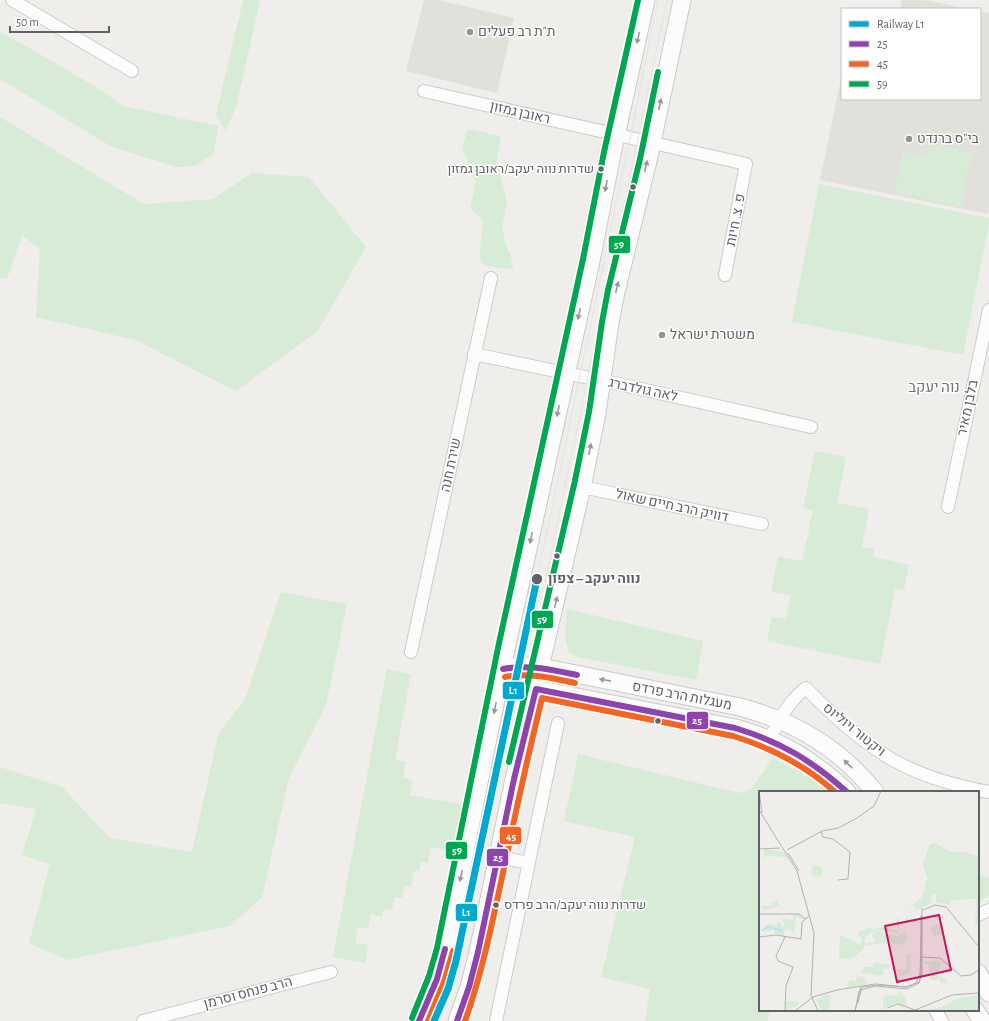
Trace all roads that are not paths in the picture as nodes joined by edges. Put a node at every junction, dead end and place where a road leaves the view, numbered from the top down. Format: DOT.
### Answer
graph roads {
  1 [pos="12,0"];
  2 [pos="646,0"];
  3 [pos="682,0"];
  4 [pos="132,71"];
  5 [pos="424,91"];
  6 [pos="617,135"];
  7 [pos="652,142"];
  8 [pos="746,164"];
  9 [pos="725,275"];
  10 [pos="490,278"];
  11 [pos="989,310"];
  12 [pos="474,354"];
  13 [pos="566,373"];
  14 [pos="602,381"];
  15 [pos="810,427"];
  16 [pos="582,487"];
  17 [pos="948,506"];
  18 [pos="762,524"];
  19 [pos="411,652"];
  20 [pos="540,668"];
  21 [pos="503,669"];
  22 [pos="536,689"];
  23 [pos="779,720"];
  24 [pos="558,723"];
  25 [pos="770,739"];
  26 [pos="846,791"];
  27 [pos="874,791"];
  28 [pos="989,792"];
  29 [pos="498,857"];
  30 [pos="529,863"];
  31 [pos="989,910"];
  32 [pos="979,915"];
  33 [pos="331,972"];
  34 [pos="979,975"];
  35 [pos="989,993"];
  36 [pos="936,1011"];
  37 [pos="975,1011"];
  38 [pos="143,1021"];
  39 [pos="419,1021"];
  40 [pos="457,1021"];
  41 [pos="496,1021"];
  42 [pos="942,1021"];
  43 [pos="982,1021"];
  1 -- 4 [label="street"];
  2 -- 6 [label="street, one-way"];
  7 -- 3 [label="street, one-way"];
  5 -- 6 [label="street, ראובן גמזון"];
  6 -- 7 [label="street, ראובן גמזון"];
  6 -- 13 [label="street, one-way"];
  7 -- 8 [label="street, ראובן גמזון"];
  14 -- 7 [label="street, one-way"];
  8 -- 9 [label="street, פ. צ. חיות"];
  10 -- 12 [label="street, שירת חנה"];
  11 -- 17 [label="street, בלבן מאיר"];
  12 -- 13 [label="street, לאה גולדברג"];
  12 -- 19 [label="street, שירת חנה"];
  13 -- 14 [label="street, לאה גולדברג"];
  13 -- 21 [label="street, one-way"];
  14 -- 15 [label="street, לאה גולדברג"];
  16 -- 14 [label="street, one-way"];
  16 -- 18 [label="street, דוויק הרב חיים שאול"];
  20 -- 16 [label="street, one-way"];
  20 -- 21 [label="street, מעגלות הרב פרדס"];
  20 -- 22 [label="street"];
  23 -- 20 [label="street, מעגלות הרב פרדס, one-way"];
  21 -- 22 [label="street"];
  21 -- 39 [label="street, one-way"];
  22 -- 25 [label="street"];
  22 -- 29 [label="street"];
  23 -- 25 [label="street, ויקטור ויוליוס"];
  27 -- 23 [label="street, מעגלות הרב פרדס, one-way"];
  23 -- 28 [label="street, ויקטור ויוליוס"];
  24 -- 30 [label="street"];
  25 -- 26 [label="street"];
  29 -- 30 [label="street"];
  29 -- 40 [label="street"];
  30 -- 41 [label="street"];
  31 -- 32 [label="street"];
  33 -- 38 [label="street, הרב פנחס וסרמן"];
  34 -- 35 [label="street"];
  36 -- 42 [label="street"];
  37 -- 43 [label="street"];
}
